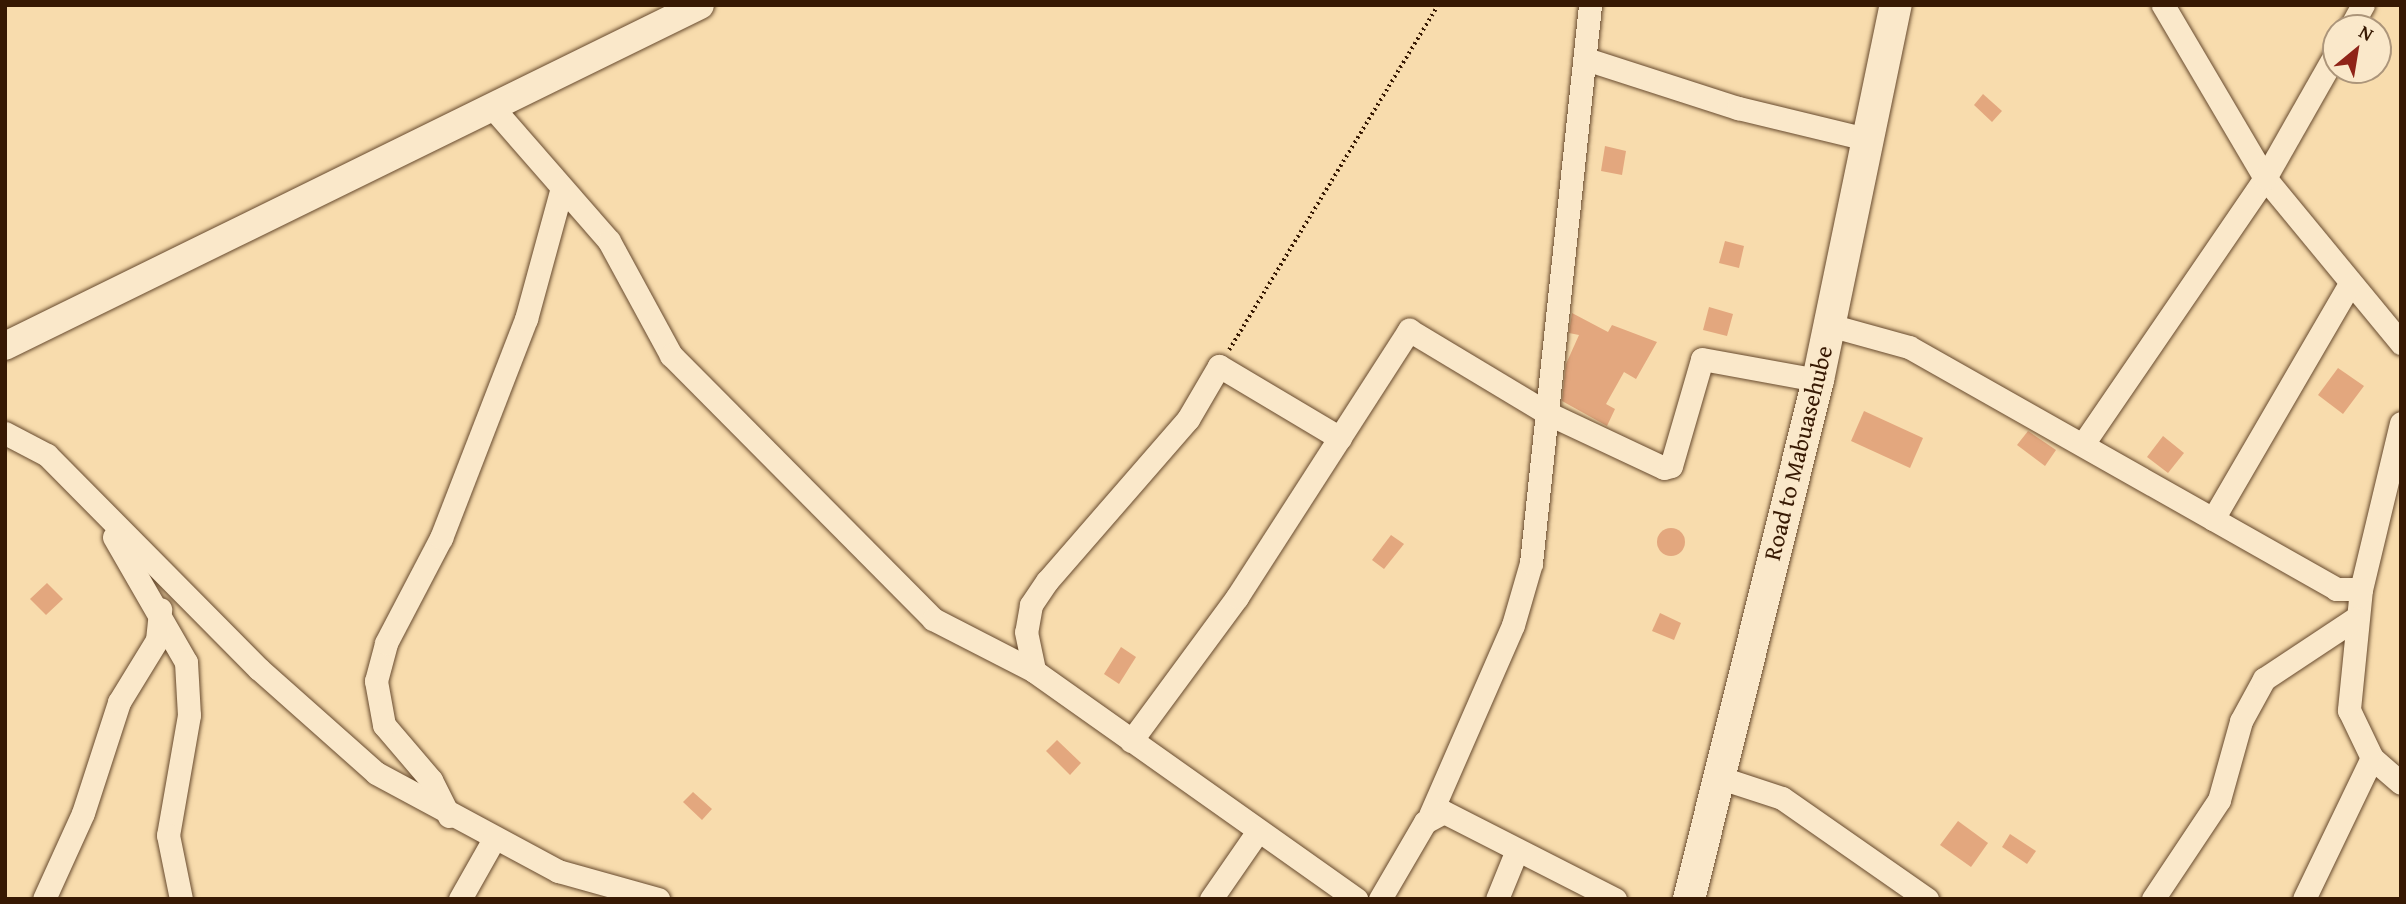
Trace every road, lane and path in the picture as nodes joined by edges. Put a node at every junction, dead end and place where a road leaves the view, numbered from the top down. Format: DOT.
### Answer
graph roads {
  1 [pos="701,5"];
  2 [pos="1438,5"];
  3 [pos="1590,5"];
  4 [pos="1896,5"];
  5 [pos="2163,5"];
  6 [pos="1586,59"];
  7 [pos="2322,77"];
  8 [pos="493,108"];
  9 [pos="1870,139"];
  10 [pos="2265,178"];
  11 [pos="561,191"];
  12 [pos="2349,285"];
  13 [pos="1829,325"];
  14 [pos="2401,343"];
  15 [pos="5,346"];
  16 [pos="1219,366"];
  17 [pos="1818,380"];
  18 [pos="1547,414"];
  19 [pos="2401,423"];
  20 [pos="5,433"];
  21 [pos="1340,438"];
  22 [pos="2083,444"];
  23 [pos="90,500"];
  24 [pos="2213,519"];
  25 [pos="2361,589"];
  26 [pos="160,609"];
  27 [pos="2356,618"];
  28 [pos="1034,671"];
  29 [pos="1131,741"];
  30 [pos="2372,758"];
  31 [pos="1718,777"];
  32 [pos="2401,783"];
  33 [pos="1430,815"];
  34 [pos="449,816"];
  35 [pos="1256,834"];
  36 [pos="494,839"];
  37 [pos="1517,850"];
  38 [pos="44,899"];
  39 [pos="181,899"];
  40 [pos="460,899"];
  41 [pos="658,899"];
  42 [pos="1211,899"];
  43 [pos="1356,899"];
  44 [pos="1380,899"];
  45 [pos="1497,899"];
  46 [pos="1615,899"];
  47 [pos="1689,899"];
  48 [pos="1927,899"];
  49 [pos="2153,899"];
  50 [pos="2304,899"];
  1 -- 8 [label="street"];
  2 -- 16 [label="path"];
  3 -- 6 [label="street"];
  4 -- 9 [label="main road, Road to Mabuasehube"];
  5 -- 10 [label="street"];
  6 -- 9 [label="street"];
  6 -- 18 [label="street"];
  7 -- 10 [label="street"];
  8 -- 11 [label="street"];
  8 -- 15 [label="street"];
  9 -- 13 [label="main road, Road to Mabuasehube"];
  10 -- 12 [label="street"];
  10 -- 22 [label="street"];
  11 -- 28 [label="street"];
  11 -- 34 [label="street"];
  12 -- 14 [label="street"];
  12 -- 24 [label="street"];
  13 -- 17 [label="main road, Road to Mabuasehube"];
  13 -- 22 [label="street"];
  16 -- 21 [label="street"];
  16 -- 28 [label="street"];
  17 -- 18 [label="street"];
  17 -- 31 [label="main road, Road to Mabuasehube"];
  18 -- 21 [label="street"];
  18 -- 33 [label="street"];
  19 -- 25 [label="street"];
  20 -- 23 [label="street"];
  21 -- 29 [label="street"];
  22 -- 24 [label="street"];
  23 -- 26 [label="street"];
  23 -- 34 [label="street"];
  24 -- 25 [label="street"];
  25 -- 27 [label="street"];
  26 -- 38 [label="street"];
  26 -- 39 [label="street"];
  27 -- 30 [label="street"];
  27 -- 49 [label="street"];
  28 -- 29 [label="street"];
  29 -- 35 [label="street"];
  30 -- 32 [label="street"];
  30 -- 50 [label="street"];
  31 -- 47 [label="main road, Road to Mabuasehube"];
  31 -- 48 [label="street"];
  33 -- 37 [label="street"];
  33 -- 44 [label="street"];
  34 -- 36 [label="street"];
  35 -- 42 [label="street"];
  35 -- 43 [label="street"];
  36 -- 40 [label="street"];
  36 -- 41 [label="street"];
  37 -- 45 [label="street"];
  37 -- 46 [label="street"];
}
